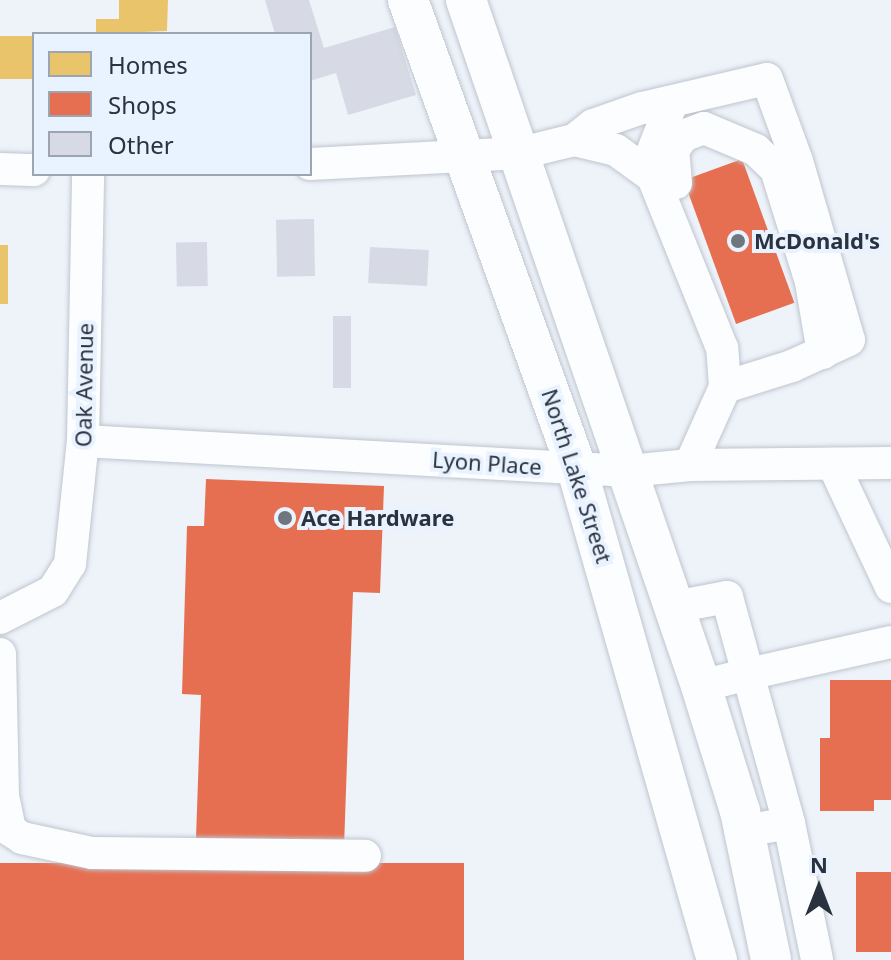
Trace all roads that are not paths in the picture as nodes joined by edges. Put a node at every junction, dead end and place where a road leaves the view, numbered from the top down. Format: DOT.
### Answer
graph roads {
  1 [pos="408,0"];
  2 [pos="466,0"];
  3 [pos="671,105"];
  4 [pos="574,140"];
  5 [pos="461,153"];
  6 [pos="521,153"];
  7 [pos="312,164"];
  8 [pos="0,169"];
  9 [pos="32,170"];
  10 [pos="88,176"];
  11 [pos="653,177"];
  12 [pos="722,348"];
  13 [pos="823,353"];
  14 [pos="725,387"];
  15 [pos="83,441"];
  16 [pos="891,463"];
  17 [pos="833,464"];
  18 [pos="690,465"];
  19 [pos="577,469"];
  20 [pos="629,471"];
  21 [pos="891,587"];
  22 [pos="674,607"];
  23 [pos="0,618"];
  24 [pos="891,642"];
  25 [pos="0,654"];
  26 [pos="748,674"];
  27 [pos="701,686"];
  28 [pos="789,823"];
  29 [pos="744,832"];
  30 [pos="365,856"];
  31 [pos="717,960"];
  32 [pos="771,960"];
  33 [pos="817,960"];
  1 -- 5 [label="main road, North Lake Street"];
  2 -- 6 [label="main road"];
  3 -- 4 [label="street"];
  3 -- 11 [label="street"];
  3 -- 13 [label="street"];
  4 -- 6 [label="street"];
  4 -- 11 [label="street"];
  5 -- 6 [label="street"];
  5 -- 7 [label="street"];
  5 -- 19 [label="main road, North Lake Street"];
  6 -- 20 [label="main road"];
  8 -- 9 [label="street"];
  10 -- 15 [label="street, Oak Avenue"];
  11 -- 12 [label="street"];
  12 -- 13 [label="street"];
  12 -- 14 [label="street"];
  13 -- 14 [label="street"];
  14 -- 18 [label="street"];
  15 -- 19 [label="street, Lyon Place"];
  15 -- 23 [label="street, Oak Avenue"];
  16 -- 17 [label="street, Lyon Place"];
  17 -- 18 [label="street, Lyon Place"];
  17 -- 21 [label="street"];
  18 -- 20 [label="street, Lyon Place"];
  19 -- 20 [label="street, Lyon Place"];
  19 -- 31 [label="main road, North Lake Street"];
  20 -- 22 [label="main road"];
  22 -- 26 [label="street"];
  22 -- 27 [label="main road"];
  24 -- 26 [label="street"];
  25 -- 30 [label="street"];
  26 -- 27 [label="street"];
  26 -- 28 [label="street"];
  27 -- 29 [label="main road"];
  28 -- 29 [label="street"];
  28 -- 33 [label="street"];
  29 -- 32 [label="main road"];
}
